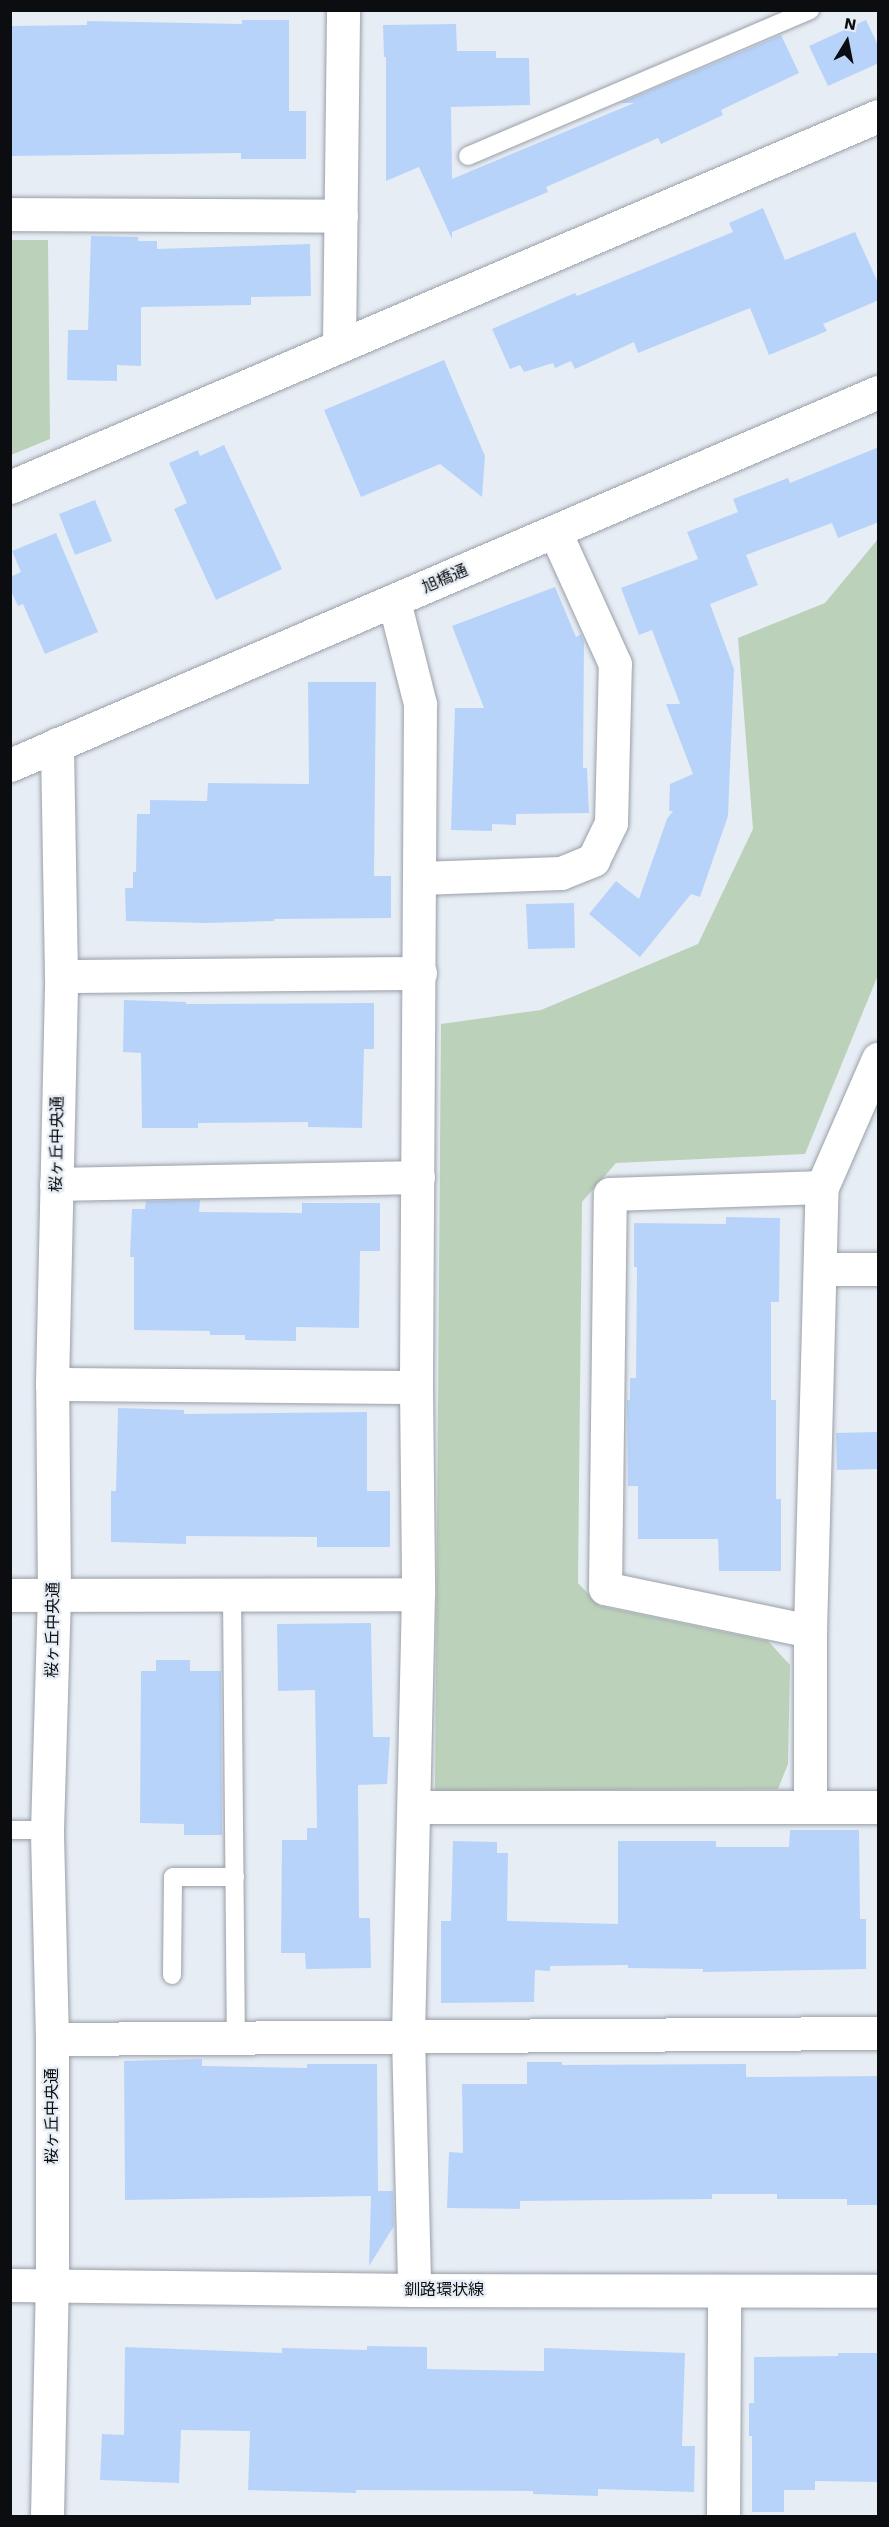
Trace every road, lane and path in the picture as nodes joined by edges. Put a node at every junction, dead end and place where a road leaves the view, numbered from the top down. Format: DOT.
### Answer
graph roads {
  1 [pos="343,10"];
  2 [pos="810,10"];
  3 [pos="879,116"];
  4 [pos="468,156"];
  5 [pos="10,214"];
  6 [pos="341,216"];
  7 [pos="339,344"];
  8 [pos="879,392"];
  9 [pos="10,487"];
  10 [pos="555,532"];
  11 [pos="394,601"];
  12 [pos="57,744"];
  13 [pos="10,765"];
  14 [pos="420,878"];
  15 [pos="420,973"];
  16 [pos="61,976"];
  17 [pos="879,1059"];
  18 [pos="418,1177"];
  19 [pos="56,1184"];
  20 [pos="822,1187"];
  21 [pos="820,1269"];
  22 [pos="879,1269"];
  23 [pos="52,1384"];
  24 [pos="416,1387"];
  25 [pos="418,1594"];
  26 [pos="10,1595"];
  27 [pos="54,1595"];
  28 [pos="232,1595"];
  29 [pos="810,1631"];
  30 [pos="414,1807"];
  31 [pos="810,1807"];
  32 [pos="879,1807"];
  33 [pos="10,1830"];
  34 [pos="47,1830"];
  35 [pos="235,1877"];
  36 [pos="172,1975"];
  37 [pos="879,2033"];
  38 [pos="408,2036"];
  39 [pos="236,2037"];
  40 [pos="52,2039"];
  41 [pos="10,2285"];
  42 [pos="52,2286"];
  43 [pos="414,2290"];
  44 [pos="724,2290"];
  45 [pos="879,2291"];
  46 [pos="47,2517"];
  47 [pos="723,2517"];
  1 -- 6 [label="street"];
  2 -- 4 [label="lane"];
  3 -- 7 [label="street"];
  5 -- 6 [label="street"];
  6 -- 7 [label="street"];
  7 -- 9 [label="street"];
  8 -- 10 [label="street, 旭橋通"];
  10 -- 11 [label="street, 旭橋通"];
  10 -- 14 [label="street"];
  11 -- 12 [label="street, 旭橋通"];
  11 -- 14 [label="street"];
  12 -- 13 [label="street, 旭橋通"];
  12 -- 16 [label="street, 桜ヶ丘中央通"];
  14 -- 15 [label="street"];
  15 -- 16 [label="street"];
  15 -- 18 [label="street"];
  16 -- 19 [label="street, 桜ヶ丘中央通"];
  17 -- 20 [label="street"];
  18 -- 19 [label="street"];
  18 -- 24 [label="street"];
  19 -- 23 [label="street, 桜ヶ丘中央通"];
  20 -- 21 [label="street"];
  20 -- 29 [label="street"];
  21 -- 22 [label="street"];
  21 -- 29 [label="street"];
  23 -- 24 [label="street"];
  23 -- 27 [label="street, 桜ヶ丘中央通"];
  24 -- 25 [label="street"];
  25 -- 28 [label="street"];
  25 -- 30 [label="street"];
  26 -- 27 [label="street"];
  27 -- 28 [label="street"];
  27 -- 34 [label="street, 桜ヶ丘中央通"];
  28 -- 35 [label="lane"];
  29 -- 31 [label="street"];
  30 -- 31 [label="street"];
  30 -- 38 [label="street"];
  31 -- 32 [label="street"];
  33 -- 34 [label="lane"];
  34 -- 40 [label="street, 桜ヶ丘中央通"];
  35 -- 36 [label="lane"];
  35 -- 39 [label="lane"];
  37 -- 38 [label="street"];
  38 -- 39 [label="street"];
  38 -- 43 [label="street"];
  39 -- 40 [label="street"];
  40 -- 42 [label="street, 桜ヶ丘中央通"];
  41 -- 42 [label="street, 釧路環状線"];
  42 -- 43 [label="street, 釧路環状線"];
  42 -- 46 [label="street, 桜ヶ丘中央通"];
  43 -- 44 [label="street, 釧路環状線"];
  44 -- 45 [label="street, 釧路環状線"];
  44 -- 47 [label="street"];
}
